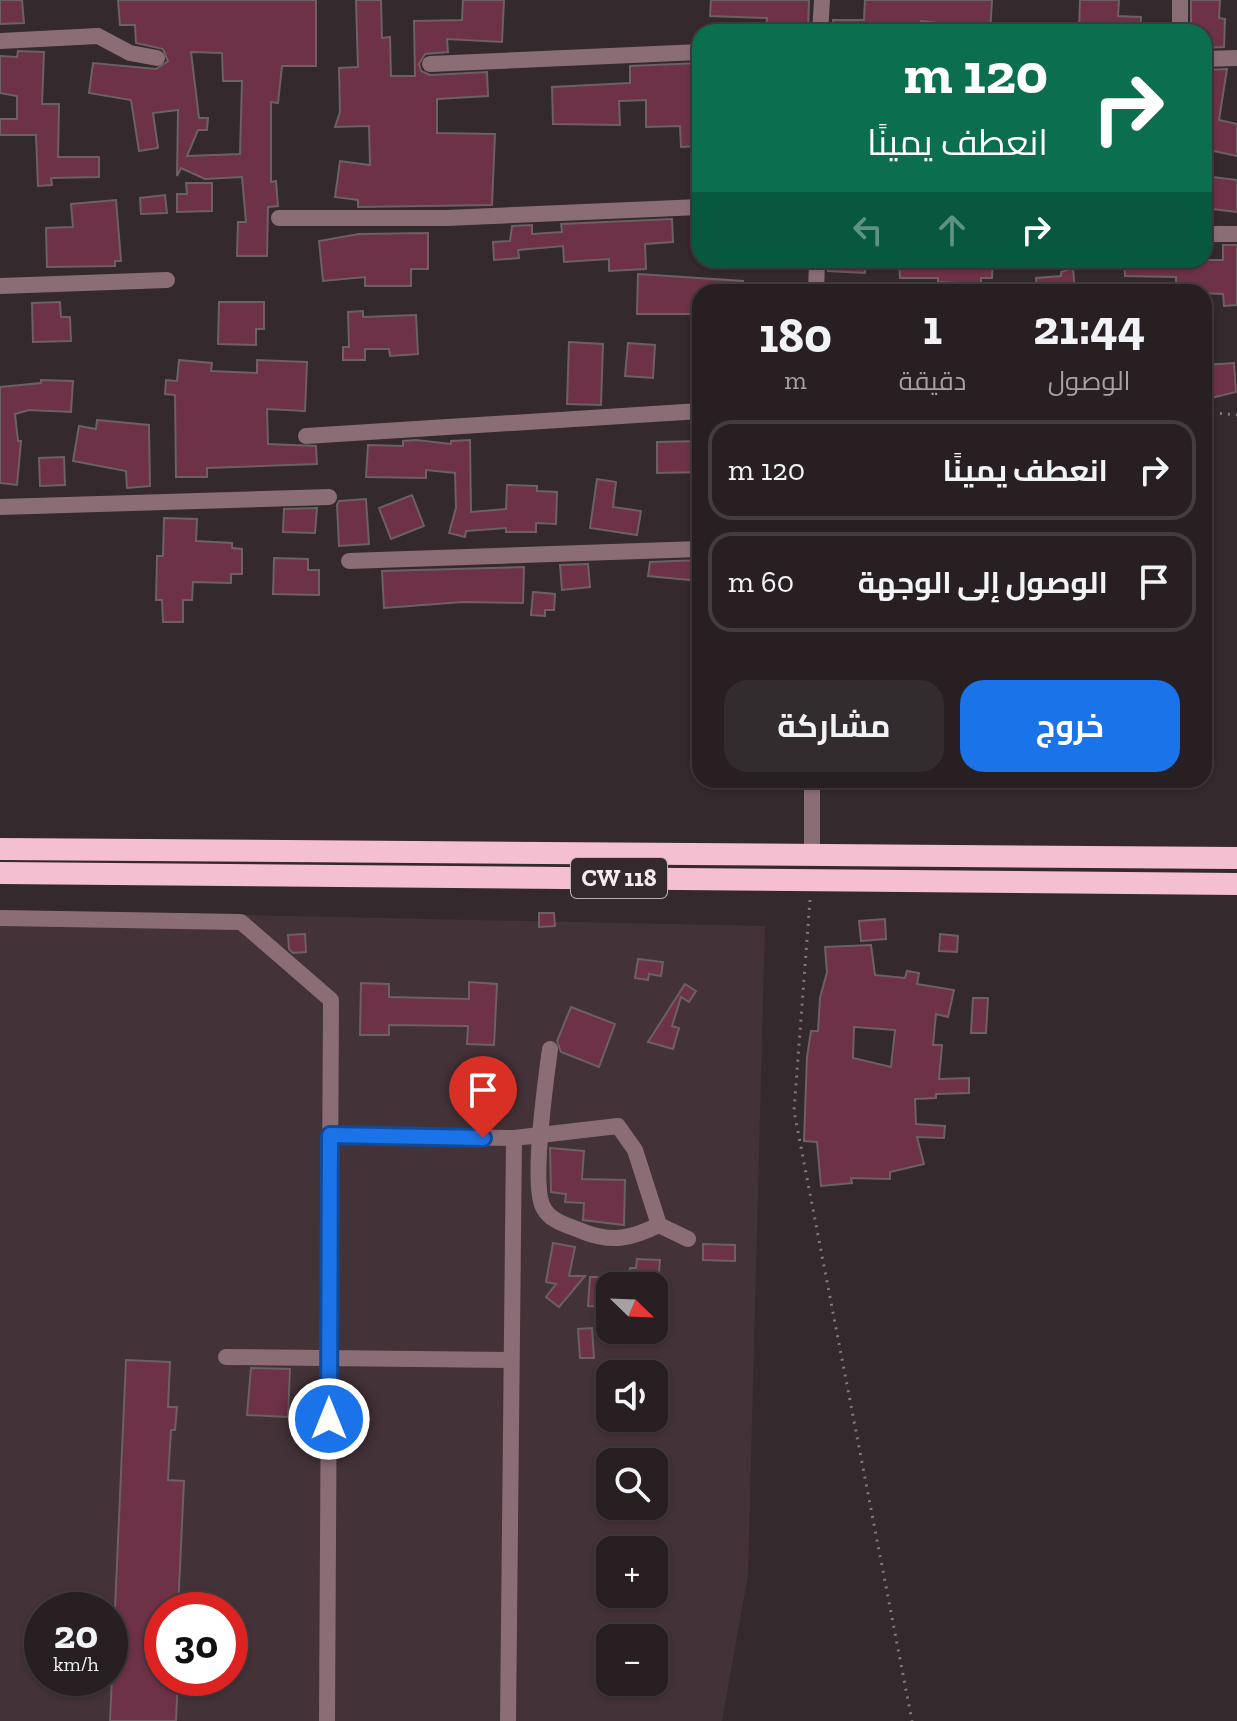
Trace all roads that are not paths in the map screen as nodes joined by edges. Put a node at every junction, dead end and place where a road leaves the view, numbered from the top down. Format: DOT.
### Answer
graph roads {
  1 [pos="822,0"];
  2 [pos="1180,0"];
  3 [pos="820,24"];
  4 [pos="1180,24"];
  5 [pos="0,41"];
  6 [pos="692,52"];
  7 [pos="157,58"];
  8 [pos="1237,58"];
  9 [pos="1212,59"];
  10 [pos="430,64"];
  11 [pos="692,207"];
  12 [pos="279,218"];
  13 [pos="1212,234"];
  14 [pos="1237,234"];
  15 [pos="167,280"];
  16 [pos="0,286"];
  17 [pos="692,412"];
  18 [pos="306,436"];
  19 [pos="329,497"];
  20 [pos="0,507"];
  21 [pos="692,549"];
  22 [pos="349,561"];
  23 [pos="812,788"];
  24 [pos="0,849"];
  25 [pos="812,854"];
  26 [pos="1237,858"];
  27 [pos="0,873"];
  28 [pos="1237,884"];
  29 [pos="0,918"];
  30 [pos="550,1049"];
  31 [pos="538,1132"];
  32 [pos="330,1135"];
  33 [pos="514,1138"];
  34 [pos="659,1225"];
  35 [pos="688,1239"];
  36 [pos="226,1357"];
  37 [pos="329,1359"];
  38 [pos="511,1360"];
  39 [pos="327,1721"];
  40 [pos="508,1721"];
  1 -- 3 [label="street"];
  2 -- 4 [label="street"];
  5 -- 7 [label="street"];
  6 -- 10 [label="street"];
  8 -- 9 [label="street"];
  11 -- 12 [label="street"];
  13 -- 14 [label="street"];
  15 -- 16 [label="street"];
  17 -- 18 [label="street"];
  19 -- 20 [label="street"];
  21 -- 22 [label="street"];
  23 -- 25 [label="street"];
  24 -- 25 [label="highway, CW 118"];
  25 -- 26 [label="highway, CW 118"];
  27 -- 28 [label="highway, CW 118"];
  29 -- 32 [label="street"];
  30 -- 31 [label="street"];
  31 -- 33 [label="street"];
  31 -- 34 [label="street"];
  31 -- 34 [label="street"];
  32 -- 33 [label="street"];
  32 -- 37 [label="street"];
  33 -- 38 [label="street"];
  34 -- 35 [label="street"];
  36 -- 37 [label="street"];
  37 -- 38 [label="street"];
  37 -- 39 [label="street"];
  38 -- 40 [label="street"];
}
